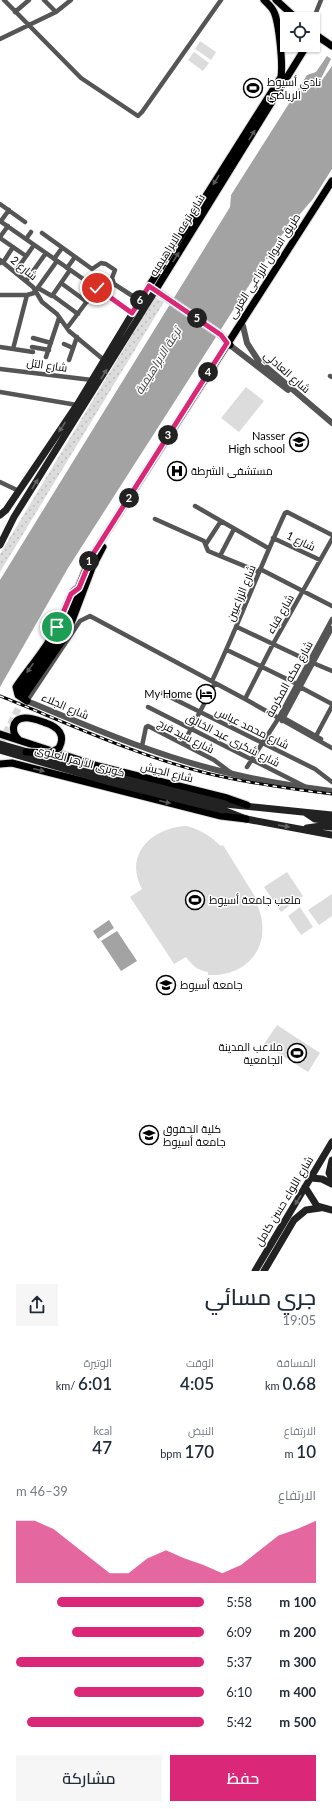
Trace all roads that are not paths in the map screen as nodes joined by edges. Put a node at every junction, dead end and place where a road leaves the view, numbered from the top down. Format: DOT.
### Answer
graph roads {
  1 [pos="5,0"];
  2 [pos="29,0"];
  3 [pos="44,0"];
  4 [pos="71,0"];
  5 [pos="221,0"];
  6 [pos="264,0"];
  7 [pos="276,0"];
  8 [pos="321,0"];
  9 [pos="15,12"];
  10 [pos="56,12"];
  11 [pos="289,12"];
  12 [pos="316,12"];
  13 [pos="28,26"];
  14 [pos="320,38"];
  15 [pos="0,40"];
  16 [pos="331,45"];
  17 [pos="280,47"];
  18 [pos="281,52"];
  19 [pos="302,52"];
  20 [pos="240,148"];
  21 [pos="332,181"];
  22 [pos="332,190"];
  23 [pos="0,204"];
  24 [pos="9,210"];
  25 [pos="0,221"];
  26 [pos="25,222"];
  27 [pos="8,226"];
  28 [pos="31,232"];
  29 [pos="42,233"];
  30 [pos="0,238"];
  31 [pos="26,239"];
  32 [pos="34,244"];
  33 [pos="13,247"];
  34 [pos="62,248"];
  35 [pos="46,253"];
  36 [pos="26,256"];
  37 [pos="75,257"];
  38 [pos="56,260"];
  39 [pos="1,262"];
  40 [pos="68,269"];
  41 [pos="14,272"];
  42 [pos="26,281"];
  43 [pos="97,281"];
  44 [pos="61,283"];
  45 [pos="149,286"];
  46 [pos="95,287"];
  47 [pos="37,290"];
  48 [pos="155,290"];
  49 [pos="0,295"];
  50 [pos="27,295"];
  51 [pos="52,295"];
  52 [pos="131,295"];
  53 [pos="87,302"];
  54 [pos="132,313"];
  55 [pos="78,314"];
  56 [pos="60,318"];
  57 [pos="243,326"];
  58 [pos="68,328"];
  59 [pos="221,335"];
  60 [pos="232,335"];
  61 [pos="77,337"];
  62 [pos="33,338"];
  63 [pos="51,344"];
  64 [pos="64,344"];
  65 [pos="118,344"];
  66 [pos="229,345"];
  67 [pos="0,347"];
  68 [pos="73,348"];
  69 [pos="13,349"];
  70 [pos="49,350"];
  71 [pos="46,357"];
  72 [pos="69,360"];
  73 [pos="104,360"];
  74 [pos="0,369"];
  75 [pos="92,380"];
  76 [pos="205,381"];
  77 [pos="0,392"];
  78 [pos="77,405"];
  79 [pos="332,424"];
  80 [pos="0,482"];
  81 [pos="19,491"];
  82 [pos="195,506"];
  83 [pos="0,515"];
  84 [pos="14,517"];
  85 [pos="155,519"];
  86 [pos="221,521"];
  87 [pos="234,529"];
  88 [pos="0,533"];
  89 [pos="332,534"];
  90 [pos="273,538"];
  91 [pos="332,539"];
  92 [pos="206,544"];
  93 [pos="0,546"];
  94 [pos="268,548"];
  95 [pos="220,556"];
  96 [pos="320,560"];
  97 [pos="259,570"];
  98 [pos="304,591"];
  99 [pos="332,606"];
  100 [pos="332,619"];
  101 [pos="237,627"];
  102 [pos="332,628"];
  103 [pos="273,644"];
  104 [pos="227,650"];
  105 [pos="311,662"];
  106 [pos="261,667"];
  107 [pos="332,671"];
  108 [pos="213,682"];
  109 [pos="299,686"];
  110 [pos="162,693"];
  111 [pos="24,696"];
  112 [pos="245,699"];
  113 [pos="332,705"];
  114 [pos="148,707"];
  115 [pos="199,712"];
  116 [pos="279,718"];
  117 [pos="191,729"];
  118 [pos="0,734"];
  119 [pos="316,736"];
  120 [pos="19,740"];
  121 [pos="28,743"];
  122 [pos="262,743"];
  123 [pos="183,744"];
  124 [pos="332,745"];
  125 [pos="0,746"];
  126 [pos="142,746"];
  127 [pos="332,748"];
  128 [pos="26,752"];
  129 [pos="252,759"];
  130 [pos="0,764"];
  131 [pos="20,765"];
  132 [pos="247,767"];
  133 [pos="233,774"];
  134 [pos="332,782"];
  135 [pos="311,788"];
  136 [pos="332,791"];
  137 [pos="247,805"];
  138 [pos="224,807"];
  139 [pos="304,812"];
  140 [pos="332,815"];
  141 [pos="246,819"];
  142 [pos="332,821"];
  143 [pos="332,827"];
  144 [pos="303,829"];
  145 [pos="332,835"];
  146 [pos="332,1142"];
  147 [pos="332,1160"];
  148 [pos="311,1178"];
  149 [pos="332,1179"];
  150 [pos="332,1184"];
  151 [pos="305,1188"];
  152 [pos="320,1208"];
  153 [pos="332,1210"];
  154 [pos="255,1271"];
  155 [pos="264,1271"];
  1 -- 9 [label="street"];
  2 -- 9 [label="street"];
  3 -- 10 [label="street"];
  4 -- 10 [label="street"];
  5 -- 13 [label="street"];
  6 -- 17 [label="main road"];
  7 -- 11 [label="main road"];
  8 -- 12 [label="street"];
  9 -- 13 [label="street"];
  10 -- 13 [label="street"];
  13 -- 15 [label="street"];
  14 -- 16 [label="main road"];
  18 -- 20 [label="main road, شارع ترعه الابراهيميه"];
  20 -- 19 [label="main road, شارع ترعه الابراهيميه, one-way"];
  20 -- 45 [label="main road, شارع ترعه الابراهيميه, one-way"];
  48 -- 20 [label="main road, شارع ترعه الابراهيميه, one-way"];
  21 -- 60 [label="main road, طريق اسوان الزراعى الغربى"];
  22 -- 57 [label="main road, طريق اسوان الزراعى الغربى"];
  23 -- 24 [label="street"];
  24 -- 25 [label="street"];
  24 -- 26 [label="street"];
  25 -- 27 [label="street"];
  27 -- 30 [label="street"];
  27 -- 31 [label="street"];
  28 -- 31 [label="street"];
  29 -- 34 [label="street"];
  30 -- 33 [label="street"];
  31 -- 32 [label="street"];
  32 -- 35 [label="street"];
  32 -- 36 [label="street"];
  33 -- 36 [label="street"];
  33 -- 39 [label="street"];
  34 -- 37 [label="street"];
  34 -- 38 [label="street"];
  35 -- 38 [label="street"];
  35 -- 42 [label="street"];
  36 -- 41 [label="street"];
  37 -- 40 [label="street"];
  37 -- 52 [label="street"];
  38 -- 40 [label="street"];
  38 -- 47 [label="street"];
  39 -- 41 [label="street, شارع 2"];
  40 -- 44 [label="street"];
  40 -- 46 [label="street"];
  41 -- 42 [label="street, شارع 2"];
  42 -- 47 [label="street, شارع 2"];
  43 -- 46 [label="street"];
  44 -- 51 [label="street"];
  44 -- 53 [label="street"];
  45 -- 48 [label="main road"];
  45 -- 54 [label="main road, شارع ترعه الابراهيميه"];
  46 -- 53 [label="street"];
  46 -- 54 [label="street"];
  47 -- 50 [label="street"];
  47 -- 51 [label="street"];
  47 -- 56 [label="street"];
  48 -- 59 [label="main road"];
  48 -- 65 [label="main road, شارع ترعه الابراهيميه"];
  49 -- 50 [label="street"];
  50 -- 69 [label="street"];
  51 -- 55 [label="street"];
  53 -- 55 [label="street"];
  54 -- 65 [label="main road, شارع ترعه الابراهيميه"];
  55 -- 58 [label="street"];
  56 -- 58 [label="street"];
  56 -- 63 [label="street"];
  57 -- 66 [label="main road, طريق اسوان الزراعى الغربى"];
  57 -- 79 [label="street, شارع العادلي"];
  58 -- 61 [label="street"];
  59 -- 60 [label="main road"];
  59 -- 66 [label="main road"];
  60 -- 66 [label="main road, طريق اسوان الزراعى الغربى"];
  61 -- 68 [label="street"];
  61 -- 73 [label="street"];
  62 -- 63 [label="street"];
  63 -- 70 [label="street"];
  64 -- 68 [label="street"];
  65 -- 73 [label="main road, شارع ترعه الابراهيميه"];
  84 -- 65 [label="main road, شارع ترعه الابراهيميه, one-way"];
  66 -- 76 [label="main road, طريق اسوان الزراعى الغربى"];
  66 -- 79 [label="street, شارع العادلي"];
  67 -- 69 [label="street"];
  68 -- 72 [label="street"];
  69 -- 70 [label="street"];
  70 -- 71 [label="street"];
  73 -- 75 [label="main road, شارع ترعه الابراهيميه"];
  74 -- 75 [label="street, شارع التل"];
  75 -- 78 [label="main road, شارع ترعه الابراهيميه"];
  76 -- 111 [label="main road, طريق اسوان الزراعى الغربى"];
  76 -- 111 [label="main road, طريق اسوان الزراعى الغربى, one-way"];
  77 -- 78 [label="street"];
  78 -- 81 [label="main road, شارع ترعه الابراهيميه, one-way"];
  80 -- 81 [label="street"];
  81 -- 83 [label="main road, شارع ترعه الابراهيميه"];
  82 -- 86 [label="street"];
  84 -- 88 [label="main road"];
  84 -- 93 [label="main road"];
  85 -- 92 [label="street"];
  86 -- 87 [label="street"];
  86 -- 92 [label="street"];
  87 -- 94 [label="street"];
  87 -- 95 [label="street"];
  89 -- 90 [label="street, شارع الزراعيين"];
  90 -- 94 [label="street, شارع الزراعيين"];
  90 -- 96 [label="street, شارع 1"];
  91 -- 96 [label="street, شارع قباء"];
  92 -- 95 [label="street"];
  94 -- 97 [label="street, شارع الزراعيين"];
  95 -- 97 [label="street"];
  96 -- 98 [label="street, شارع قباء"];
  97 -- 98 [label="street"];
  97 -- 101 [label="street, شارع الزراعيين"];
  98 -- 99 [label="street"];
  98 -- 103 [label="street, شارع قباء"];
  100 -- 105 [label="street, شارع مكه المكرمة"];
  101 -- 103 [label="street"];
  101 -- 104 [label="street, شارع الزراعيين"];
  102 -- 105 [label="street, شارع مكه المكرمة"];
  103 -- 105 [label="street"];
  103 -- 106 [label="street, شارع قباء"];
  104 -- 106 [label="street"];
  104 -- 108 [label="street, شارع الزراعيين"];
  105 -- 107 [label="street"];
  105 -- 109 [label="street, شارع مكه المكرمة"];
  106 -- 109 [label="street"];
  106 -- 112 [label="street, شارع قباء"];
  108 -- 111 [label="street, شارع الجلاء"];
  108 -- 112 [label="street, شارع الجلاء"];
  108 -- 115 [label="street, شارع الزراعيين"];
  109 -- 113 [label="street"];
  109 -- 116 [label="street, شارع مكه المكرمة"];
  110 -- 115 [label="street, شارع محمد عباس"];
  111 -- 126 [label="street, شارع الجلاء"];
  112 -- 116 [label="street, شارع الجلاء"];
  113 -- 119 [label="street"];
  114 -- 117 [label="street, شارع شكرى عبد الخالق"];
  115 -- 117 [label="street, شارع الزراعيين"];
  115 -- 122 [label="street, شارع محمد عباس"];
  116 -- 119 [label="street, شارع الجلاء"];
  116 -- 122 [label="street, شارع مكه المكرمة"];
  116 -- 127 [label="street, شارع الجلاء"];
  117 -- 123 [label="street, شارع الزراعيين"];
  117 -- 129 [label="street, شارع شكرى عبد الخالق"];
  118 -- 120 [label="main road, شارع الجيش"];
  119 -- 124 [label="street, شارع الجلاء"];
  120 -- 121 [label="main road, شارع الجيش"];
  120 -- 128 [label="main road, bridge"];
  121 -- 131 [label="main road"];
  121 -- 137 [label="main road, شارع الجيش"];
  122 -- 129 [label="street, شارع مكه المكرمة"];
  122 -- 134 [label="street, شارع محمد عباس"];
  123 -- 126 [label="street, شارع سيد فرج"];
  123 -- 133 [label="street, شارع سيد فرج"];
  125 -- 128 [label="main road, كوبرى الازهر العلوى, bridge"];
  125 -- 138 [label="main road, كوبرى الازهر العلوى, bridge"];
  126 -- 133 [label="street, شارع الجلاء"];
  128 -- 138 [label="main road, كوبرى الازهر العلوى, bridge"];
  129 -- 132 [label="street, شارع مكه المكرمة"];
  129 -- 135 [label="street, شارع شكرى عبد الخالق"];
  130 -- 131 [label="main road"];
  131 -- 141 [label="main road, one-way"];
  133 -- 135 [label="street, شارع الجلاء"];
  135 -- 136 [label="street, شارع الجلاء"];
  137 -- 138 [label="main road, كوبرى الازهر العلوى"];
  137 -- 139 [label="main road, شارع الجيش"];
  138 -- 141 [label="main road, كوبرى الازهر العلوى"];
  139 -- 140 [label="main road, شارع الجيش"];
  139 -- 142 [label="main road"];
  141 -- 144 [label="main road, one-way"];
  143 -- 144 [label="main road"];
  144 -- 145 [label="main road"];
  146 -- 148 [label="main road, شارع اللواء حسن كامل"];
  147 -- 149 [label="main road, شارع اللواء حسن كامل"];
  148 -- 150 [label="main road"];
  148 -- 151 [label="main road, شارع اللواء حسن كامل"];
  151 -- 152 [label="main road"];
  151 -- 154 [label="main road, شارع اللواء حسن كامل, one-way"];
  152 -- 153 [label="main road"];
  152 -- 155 [label="main road, شارع اللواء حسن كامل"];
}
